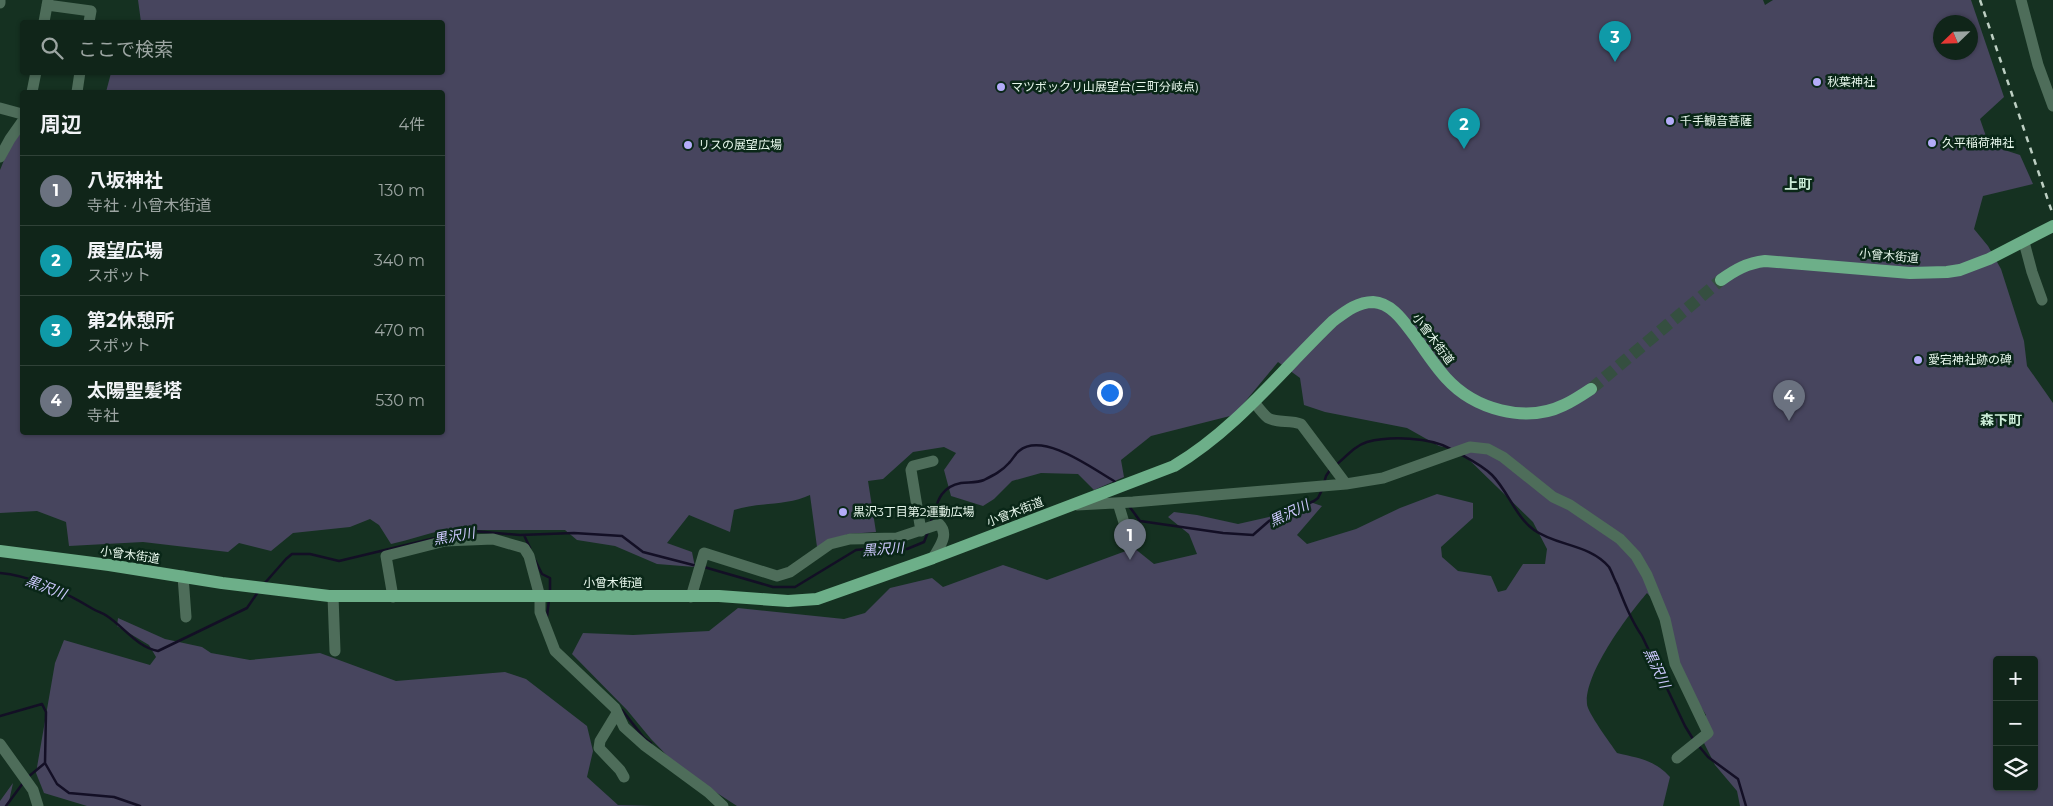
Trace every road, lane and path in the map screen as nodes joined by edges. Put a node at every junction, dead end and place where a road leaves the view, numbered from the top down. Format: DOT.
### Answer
graph roads {
  1 [pos="2021,0"];
  2 [pos="48,2"];
  3 [pos="44,20"];
  4 [pos="89,20"];
  5 [pos="35,75"];
  6 [pos="80,75"];
  7 [pos="32,90"];
  8 [pos="77,90"];
  9 [pos="2053,106"];
  10 [pos="0,108"];
  11 [pos="20,113"];
  12 [pos="20,125"];
  13 [pos="0,157"];
  14 [pos="2051,227"];
  15 [pos="2024,242"];
  16 [pos="1721,280"];
  17 [pos="2042,300"];
  18 [pos="1591,389"];
  19 [pos="1254,402"];
  20 [pos="933,461"];
  21 [pos="1346,484"];
  22 [pos="1124,502"];
  23 [pos="1074,505"];
  24 [pos="922,531"];
  25 [pos="1129,539"];
  26 [pos="0,552"];
  27 [pos="933,558"];
  28 [pos="183,576"];
  29 [pos="332,596"];
  30 [pos="393,597"];
  31 [pos="546,597"];
  32 [pos="691,597"];
  33 [pos="186,617"];
  34 [pos="335,651"];
  35 [pos="617,713"];
  36 [pos="0,744"];
  37 [pos="1677,758"];
  38 [pos="624,777"];
  39 [pos="38,806"];
  40 [pos="723,806"];
  1 -- 9 [label="street"];
  2 -- 3 [label="street"];
  2 -- 4 [label="street"];
  5 -- 7 [label="street"];
  6 -- 8 [label="street"];
  10 -- 11 [label="street"];
  12 -- 13 [label="street"];
  14 -- 15 [label="main road, 小曾木街道"];
  15 -- 16 [label="main road, 小曾木街道"];
  15 -- 17 [label="street"];
  18 -- 19 [label="main road, 小曾木街道"];
  19 -- 21 [label="street"];
  19 -- 23 [label="main road, 小曾木街道"];
  20 -- 24 [label="street"];
  21 -- 22 [label="street"];
  21 -- 37 [label="street"];
  22 -- 23 [label="street"];
  22 -- 25 [label="street"];
  23 -- 27 [label="main road, 小曾木街道"];
  24 -- 27 [label="street"];
  24 -- 32 [label="street"];
  26 -- 28 [label="main road, 小曾木街道"];
  27 -- 32 [label="main road, 小曾木街道"];
  28 -- 29 [label="main road, 小曾木街道"];
  28 -- 33 [label="street"];
  29 -- 30 [label="main road, 小曾木街道"];
  29 -- 34 [label="street"];
  30 -- 31 [label="main road, 小曾木街道"];
  30 -- 31 [label="street"];
  31 -- 32 [label="main road, 小曾木街道"];
  31 -- 35 [label="street"];
  35 -- 38 [label="street"];
  35 -- 40 [label="street"];
  36 -- 39 [label="street"];
}
